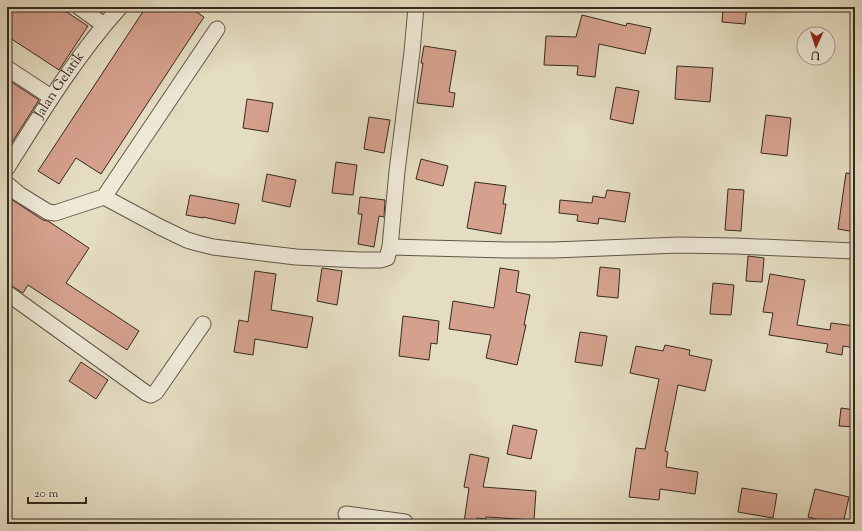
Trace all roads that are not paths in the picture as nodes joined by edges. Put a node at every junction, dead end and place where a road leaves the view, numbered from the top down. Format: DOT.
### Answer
graph roads {
  1 [pos="79,7"];
  2 [pos="120,7"];
  3 [pos="416,7"];
  4 [pos="104,25"];
  5 [pos="217,29"];
  6 [pos="7,68"];
  7 [pos="51,97"];
  8 [pos="7,168"];
  9 [pos="7,184"];
  10 [pos="104,197"];
  11 [pos="390,246"];
  12 [pos="855,250"];
  13 [pos="7,293"];
  14 [pos="203,324"];
  15 [pos="346,514"];
  16 [pos="405,520"];
  1 -- 4 [label="street"];
  2 -- 4 [label="street, Jalan Gelatik"];
  3 -- 11 [label="street"];
  4 -- 7 [label="street, Jalan Gelatik"];
  5 -- 10 [label="street"];
  6 -- 7 [label="street"];
  7 -- 8 [label="street, Jalan Gelatik"];
  9 -- 10 [label="street"];
  10 -- 11 [label="street"];
  11 -- 12 [label="street"];
  13 -- 14 [label="street"];
  15 -- 16 [label="street"];
}
